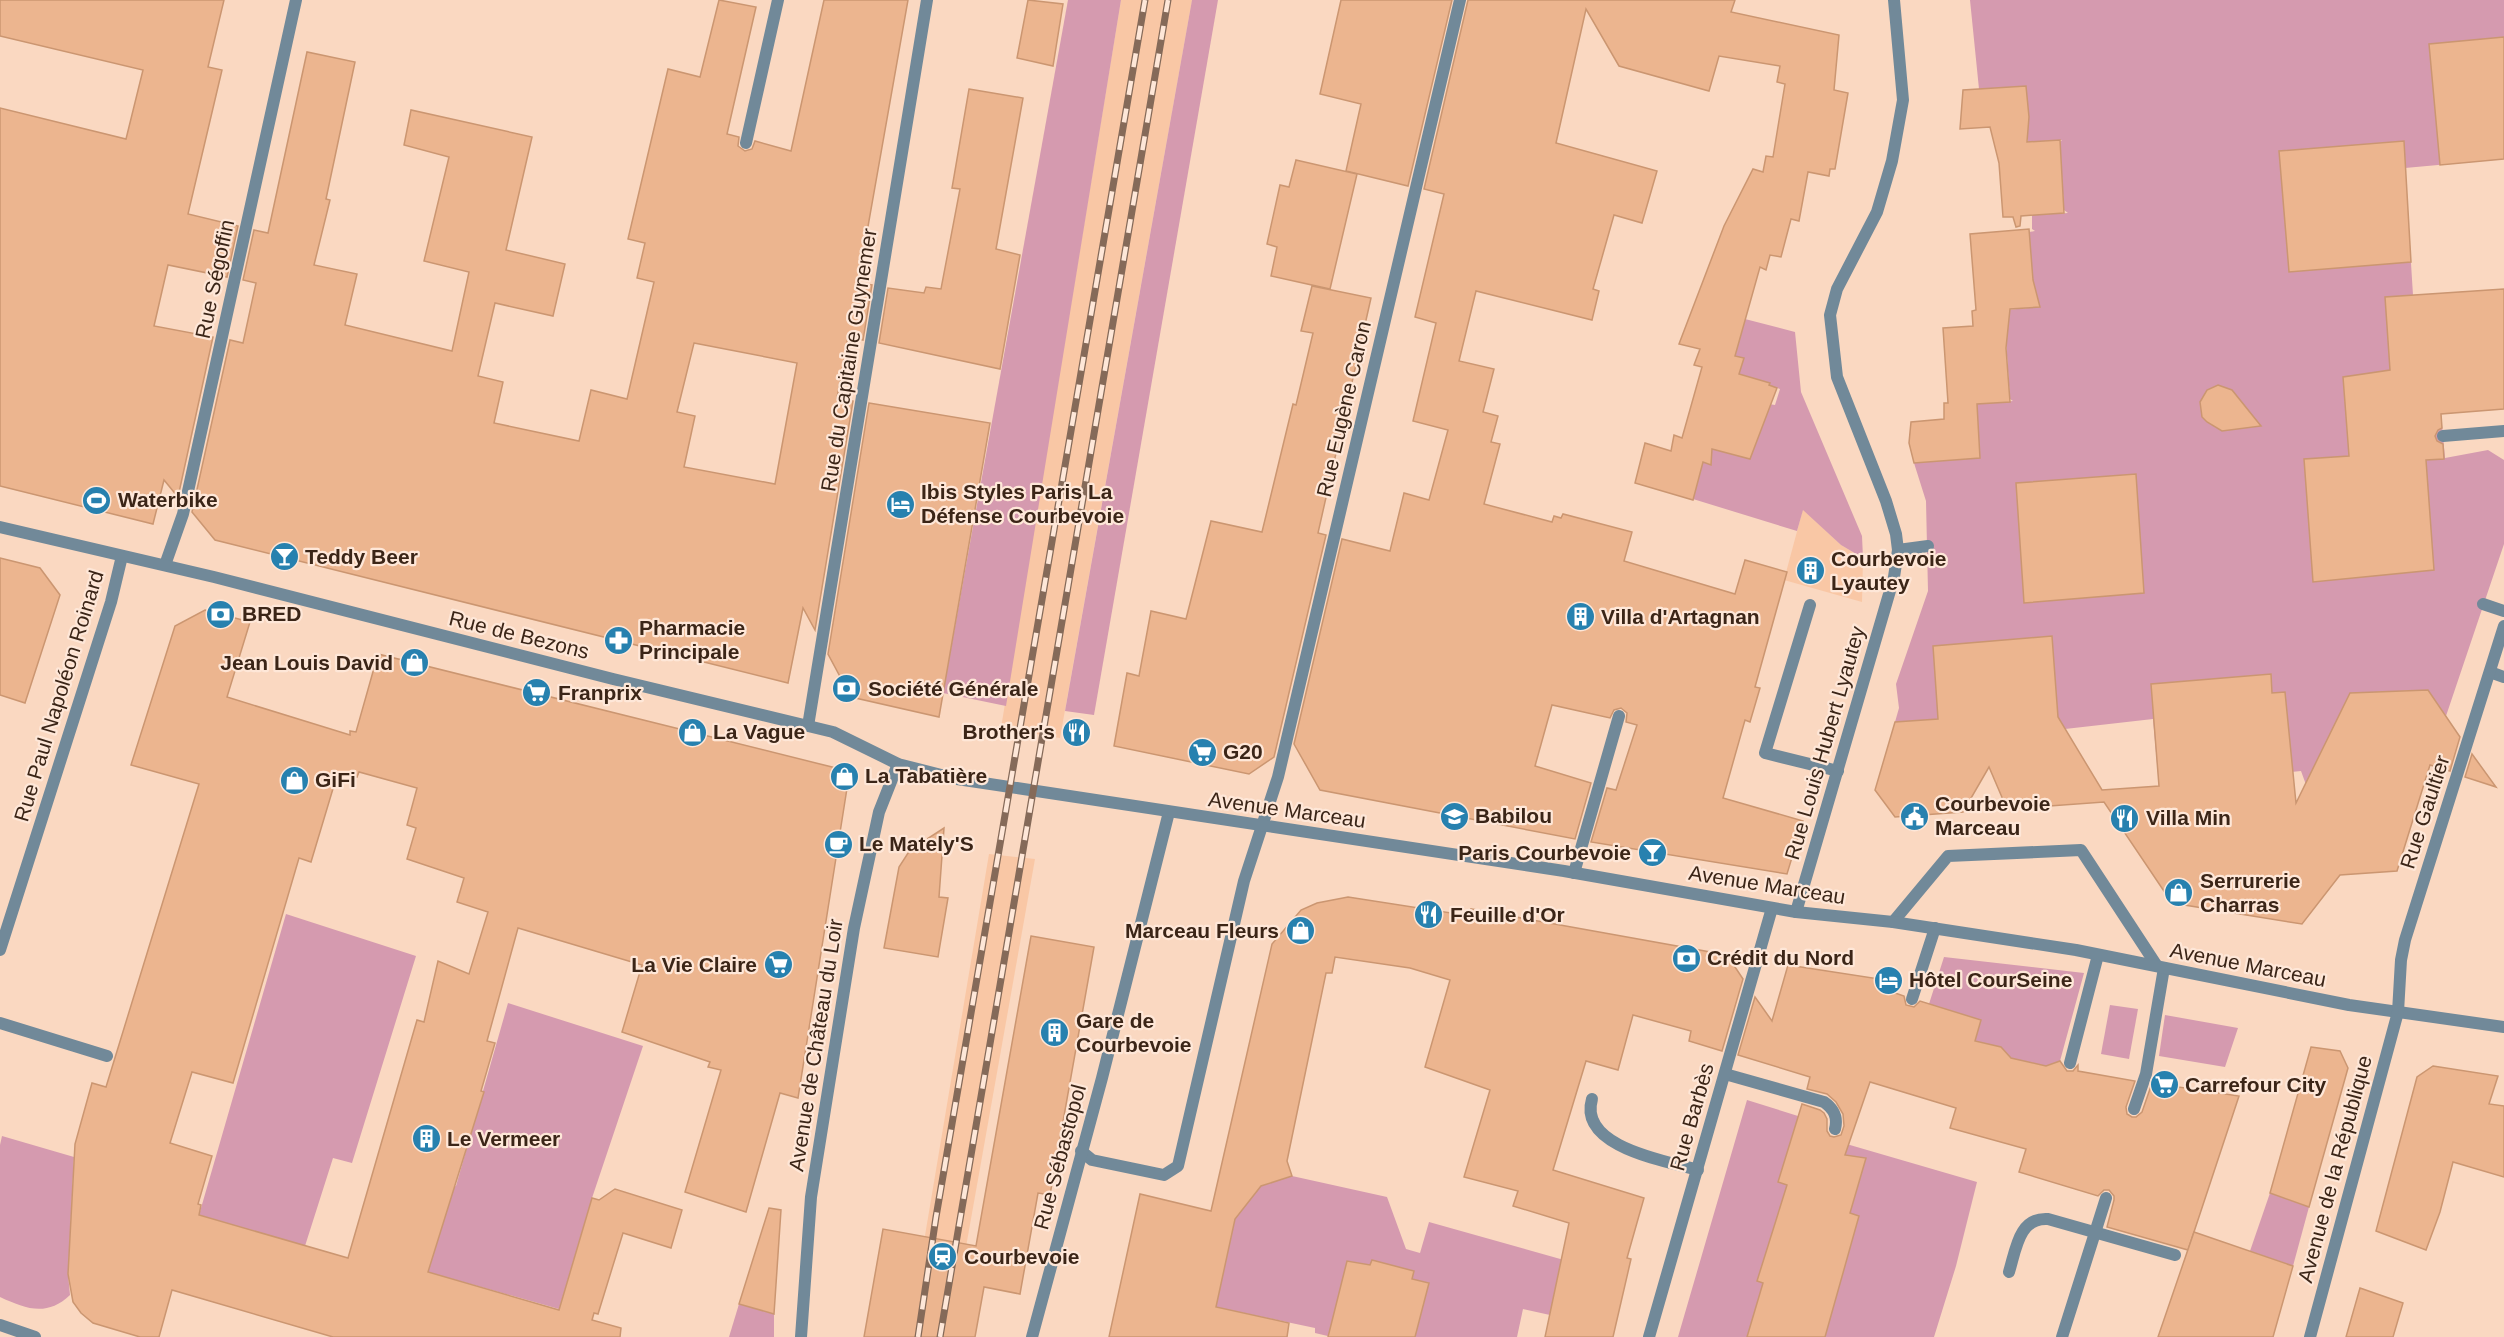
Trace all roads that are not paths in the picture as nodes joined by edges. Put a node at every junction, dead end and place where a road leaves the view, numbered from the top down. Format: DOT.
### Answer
graph roads {
  1 [pos="296,0"];
  2 [pos="778,0"];
  3 [pos="927,0"];
  4 [pos="1460,0"];
  5 [pos="1894,0"];
  6 [pos="746,143"];
  7 [pos="2504,431"];
  8 [pos="2443,436"];
  9 [pos="0,527"];
  10 [pos="1928,546"];
  11 [pos="1899,550"];
  12 [pos="122,556"];
  13 [pos="165,566"];
  14 [pos="2483,604"];
  15 [pos="1810,605"];
  16 [pos="2504,611"];
  17 [pos="2504,626"];
  18 [pos="2490,672"];
  19 [pos="2504,677"];
  20 [pos="1619,717"];
  21 [pos="808,726"];
  22 [pos="898,764"];
  23 [pos="1838,771"];
  24 [pos="1023,790"];
  25 [pos="1169,812"];
  26 [pos="1261,826"];
  27 [pos="1574,873"];
  28 [pos="1772,908"];
  29 [pos="1796,912"];
  30 [pos="1893,922"];
  31 [pos="1935,928"];
  32 [pos="0,950"];
  33 [pos="2098,954"];
  34 [pos="2161,967"];
  35 [pos="1912,999"];
  36 [pos="2398,1012"];
  37 [pos="0,1023"];
  38 [pos="2504,1027"];
  39 [pos="107,1056"];
  40 [pos="2070,1063"];
  41 [pos="1725,1074"];
  42 [pos="1592,1099"];
  43 [pos="2134,1109"];
  44 [pos="1835,1130"];
  45 [pos="1081,1151"];
  46 [pos="1698,1170"];
  47 [pos="2106,1198"];
  48 [pos="2095,1232"];
  49 [pos="2175,1255"];
  50 [pos="2009,1272"];
  51 [pos="2,1329"];
  52 [pos="35,1337"];
  53 [pos="801,1337"];
  54 [pos="1032,1337"];
  55 [pos="1649,1337"];
  56 [pos="2062,1337"];
  57 [pos="2310,1337"];
  1 -- 13 [label="street, Rue Ségoffin"];
  2 -- 6 [label="street"];
  3 -- 21 [label="street, Rue du Capitaine Guynemer"];
  4 -- 26 [label="street, Rue Eugène Caron"];
  5 -- 11 [label="street, Rue Louis Hubert Lyautey"];
  7 -- 8 [label="street"];
  9 -- 12 [label="street, Rue de Bezons"];
  10 -- 11 [label="street"];
  11 -- 23 [label="street, Rue Louis Hubert Lyautey"];
  12 -- 13 [label="street, Rue de Bezons"];
  12 -- 32 [label="street, Rue Paul Napoléon Roinard"];
  13 -- 21 [label="street, Rue de Bezons"];
  14 -- 16 [label="street"];
  15 -- 23 [label="street"];
  17 -- 18 [label="street, Rue Gaultier"];
  18 -- 19 [label="street"];
  18 -- 36 [label="street, Rue Gaultier"];
  20 -- 27 [label="street"];
  21 -- 22 [label="street, Rue de Bezons"];
  22 -- 24 [label="street, Rue de Bezons"];
  22 -- 53 [label="street, Avenue de Château du Loir"];
  23 -- 29 [label="street, Rue Louis Hubert Lyautey"];
  24 -- 25 [label="street, Avenue Marceau"];
  25 -- 26 [label="street, Avenue Marceau"];
  25 -- 45 [label="street, Rue Sébastopol"];
  26 -- 27 [label="street, Avenue Marceau"];
  26 -- 45 [label="street, Rue Eugène Caron"];
  27 -- 28 [label="street, Avenue Marceau"];
  28 -- 29 [label="street, Avenue Marceau"];
  28 -- 41 [label="street, Rue Barbès"];
  29 -- 30 [label="street, Avenue Marceau"];
  30 -- 31 [label="street, Avenue Marceau"];
  30 -- 34 [label="street"];
  31 -- 33 [label="street, Avenue Marceau"];
  31 -- 35 [label="street"];
  33 -- 34 [label="street, Avenue Marceau"];
  33 -- 40 [label="street"];
  34 -- 36 [label="street, Avenue Marceau"];
  34 -- 43 [label="street"];
  36 -- 38 [label="street, Avenue Marceau"];
  36 -- 57 [label="street, Avenue de la République"];
  37 -- 39 [label="street"];
  41 -- 44 [label="street"];
  41 -- 46 [label="street, Rue Barbès"];
  42 -- 46 [label="street"];
  45 -- 54 [label="street, Rue Sébastopol"];
  46 -- 55 [label="street, Rue Barbès"];
  47 -- 48 [label="street"];
  48 -- 49 [label="street"];
  48 -- 50 [label="street"];
  48 -- 56 [label="street"];
  51 -- 52 [label="street"];
}
